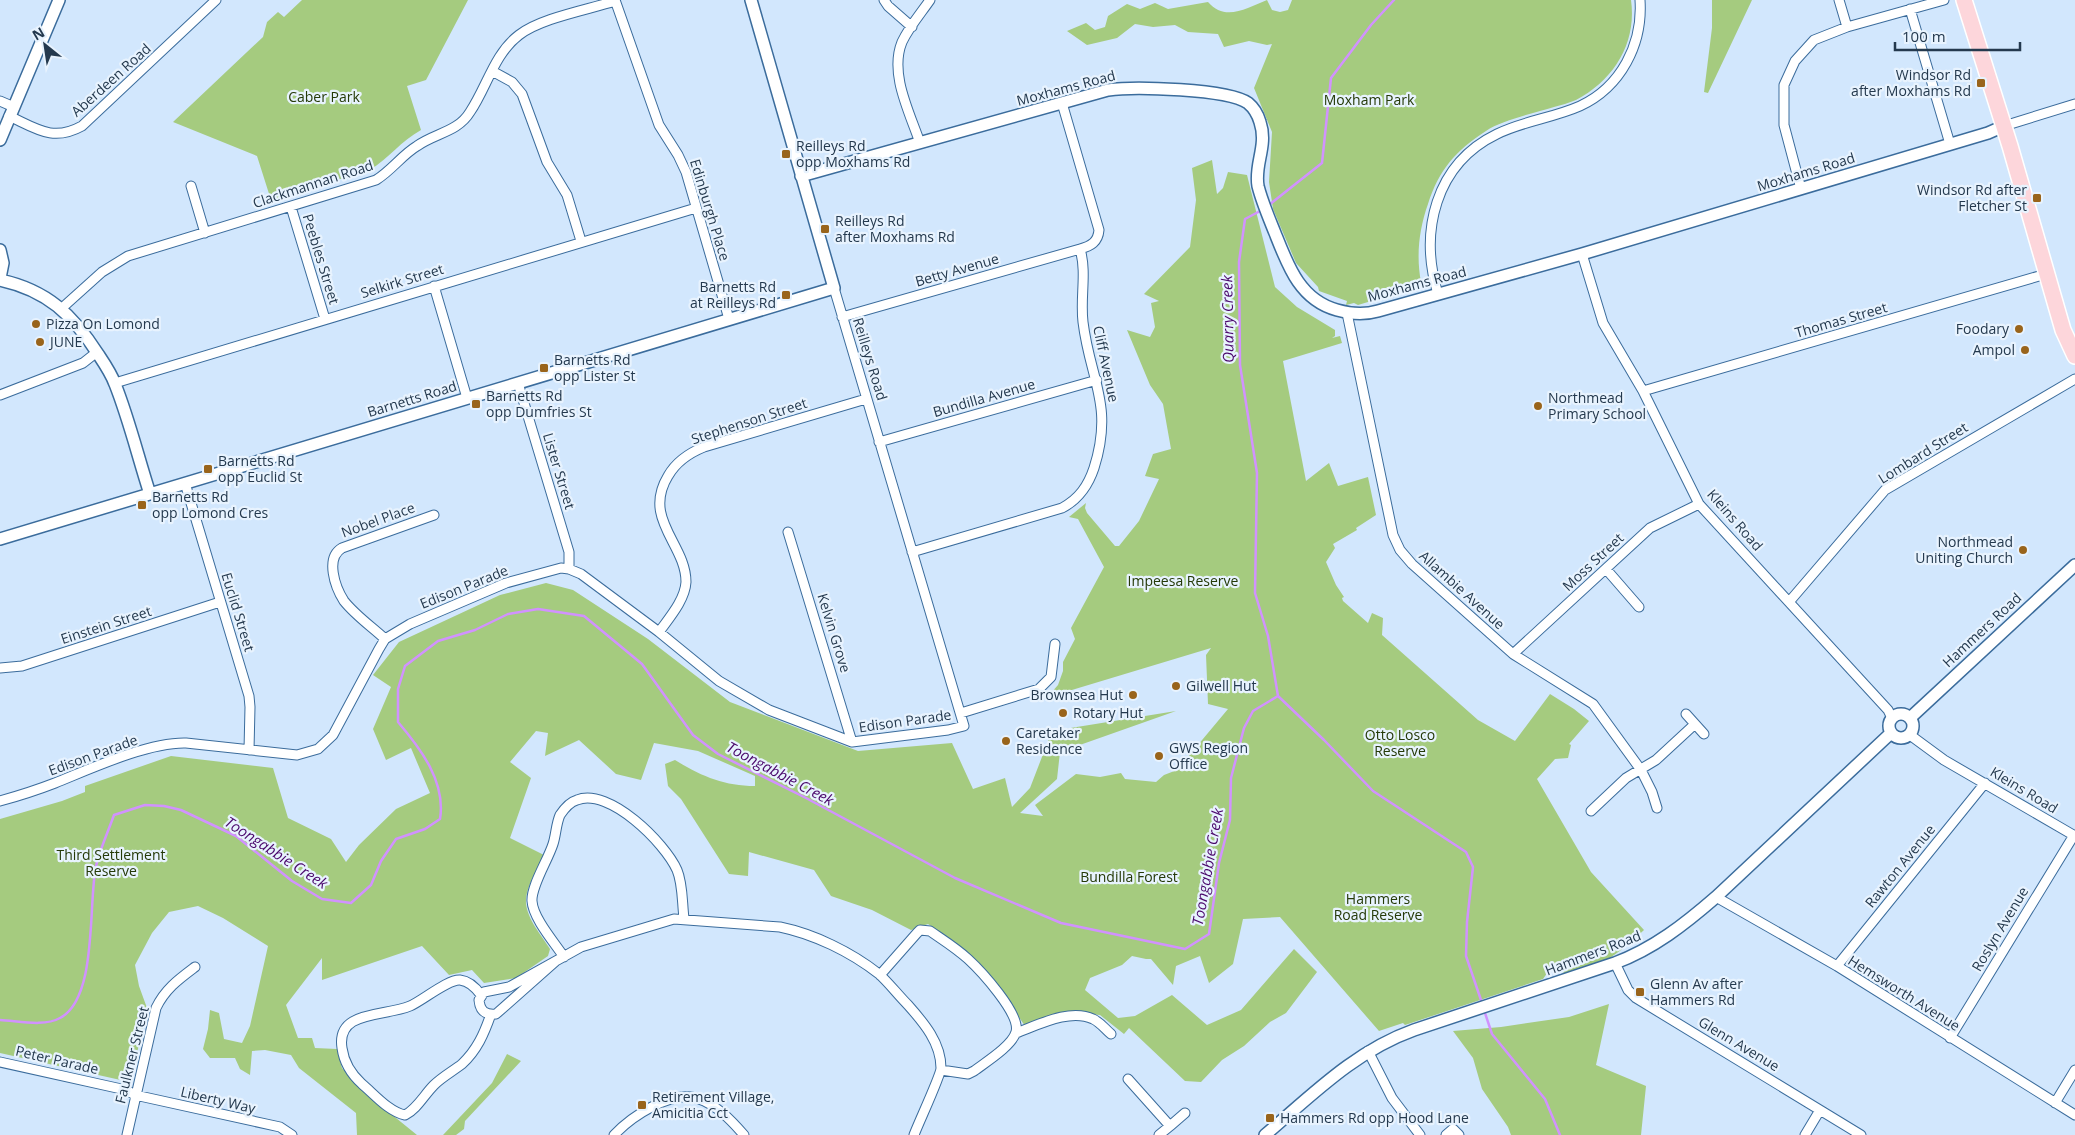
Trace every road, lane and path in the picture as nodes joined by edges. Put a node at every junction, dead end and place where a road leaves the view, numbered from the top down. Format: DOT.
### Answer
graph roads {
  1 [pos="59,0"];
  2 [pos="215,0"];
  3 [pos="751,0"];
  4 [pos="884,0"];
  5 [pos="930,0"];
  6 [pos="1640,0"];
  7 [pos="1838,0"];
  8 [pos="1944,0"];
  9 [pos="1964,0"];
  10 [pos="615,1"];
  11 [pos="1910,9"];
  12 [pos="912,27"];
  13 [pos="1846,27"];
  14 [pos="492,71"];
  15 [pos="0,100"];
  16 [pos="1062,103"];
  17 [pos="2075,104"];
  18 [pos="12,112"];
  19 [pos="2004,126"];
  20 [pos="0,140"];
  21 [pos="920,143"];
  22 [pos="1950,144"];
  23 [pos="801,176"];
  24 [pos="191,186"];
  25 [pos="1802,189"];
  26 [pos="291,207"];
  27 [pos="696,208"];
  28 [pos="205,233"];
  29 [pos="581,241"];
  30 [pos="1080,249"];
  31 [pos="0,250"];
  32 [pos="1582,254"];
  33 [pos="2046,274"];
  34 [pos="0,279"];
  35 [pos="434,286"];
  36 [pos="834,288"];
  37 [pos="1438,294"];
  38 [pos="62,308"];
  39 [pos="1347,313"];
  40 [pos="842,318"];
  41 [pos="325,319"];
  42 [pos="729,319"];
  43 [pos="97,352"];
  44 [pos="2075,356"];
  45 [pos="1097,380"];
  46 [pos="2075,380"];
  47 [pos="115,383"];
  48 [pos="518,383"];
  49 [pos="1643,391"];
  50 [pos="0,394"];
  51 [pos="466,398"];
  52 [pos="866,399"];
  53 [pos="879,442"];
  54 [pos="185,483"];
  55 [pos="150,494"];
  56 [pos="1699,504"];
  57 [pos="434,515"];
  58 [pos="788,532"];
  59 [pos="0,539"];
  60 [pos="912,552"];
  61 [pos="2075,565"];
  62 [pos="569,569"];
  63 [pos="1606,569"];
  64 [pos="220,602"];
  65 [pos="1789,602"];
  66 [pos="1639,607"];
  67 [pos="658,632"];
  68 [pos="384,639"];
  69 [pos="1055,644"];
  70 [pos="1513,654"];
  71 [pos="0,668"];
  72 [pos="961,713"];
  73 [pos="1686,714"];
  74 [pos="1892,718"];
  75 [pos="1910,718"];
  76 [pos="1695,724"];
  77 [pos="964,726"];
  78 [pos="1891,733"];
  79 [pos="1704,734"];
  80 [pos="1910,735"];
  81 [pos="852,742"];
  82 [pos="249,750"];
  83 [pos="1641,770"];
  84 [pos="1986,783"];
  85 [pos="0,801"];
  86 [pos="1657,808"];
  87 [pos="1591,811"];
  88 [pos="2074,836"];
  89 [pos="1716,898"];
  90 [pos="684,918"];
  91 [pos="560,959"];
  92 [pos="1615,963"];
  93 [pos="1837,966"];
  94 [pos="195,967"];
  95 [pos="880,975"];
  96 [pos="481,995"];
  97 [pos="491,1014"];
  98 [pos="1016,1033"];
  99 [pos="1111,1034"];
  100 [pos="1950,1038"];
  101 [pos="1368,1051"];
  102 [pos="0,1062"];
  103 [pos="941,1070"];
  104 [pos="2075,1070"];
  105 [pos="1128,1079"];
  106 [pos="135,1095"];
  107 [pos="2055,1103"];
  108 [pos="1820,1110"];
  109 [pos="1185,1112"];
  110 [pos="2075,1115"];
  111 [pos="1170,1126"];
  112 [pos="127,1135"];
  113 [pos="292,1135"];
  114 [pos="614,1135"];
  115 [pos="744,1135"];
  116 [pos="914,1135"];
  117 [pos="1159,1135"];
  118 [pos="1265,1135"];
  119 [pos="1420,1135"];
  120 [pos="1446,1135"];
  121 [pos="1459,1135"];
  122 [pos="1805,1135"];
  123 [pos="1861,1135"];
  1 -- 18 [label="street"];
  2 -- 18 [label="street, Aberdeen Road"];
  3 -- 23 [label="street, Reilleys Road"];
  4 -- 12 [label="street"];
  5 -- 12 [label="street"];
  6 -- 37 [label="street"];
  7 -- 13 [label="street"];
  8 -- 11 [label="street"];
  9 -- 19 [label="main road"];
  10 -- 14 [label="street, Clackmannan Road"];
  10 -- 27 [label="street, Edinburgh Place"];
  11 -- 13 [label="street"];
  11 -- 22 [label="street"];
  12 -- 21 [label="street"];
  13 -- 25 [label="street"];
  14 -- 26 [label="street, Clackmannan Road"];
  14 -- 29 [label="street"];
  15 -- 18 [label="street, Aberdeen Road"];
  16 -- 21 [label="street, Moxhams Road"];
  16 -- 30 [label="street"];
  16 -- 39 [label="street, Moxhams Road"];
  17 -- 19 [label="street"];
  18 -- 20 [label="street"];
  19 -- 22 [label="street, Moxhams Road"];
  19 -- 33 [label="main road"];
  21 -- 23 [label="street, Moxhams Road"];
  22 -- 25 [label="street, Moxhams Road"];
  23 -- 36 [label="street, Reilleys Road"];
  24 -- 28 [label="street"];
  25 -- 32 [label="street, Moxhams Road"];
  26 -- 28 [label="street, Clackmannan Road"];
  26 -- 41 [label="street, Peebles Street"];
  27 -- 29 [label="street, Selkirk Street"];
  27 -- 42 [label="street, Edinburgh Place"];
  28 -- 38 [label="street, Clackmannan Road"];
  29 -- 35 [label="street, Selkirk Street"];
  30 -- 40 [label="street, Betty Avenue"];
  30 -- 45 [label="street, Cliff Avenue"];
  31 -- 34 [label="street"];
  32 -- 37 [label="street, Moxhams Road"];
  32 -- 49 [label="street, Kleins Road"];
  33 -- 44 [label="main road"];
  33 -- 49 [label="street, Thomas Street"];
  34 -- 38 [label="street"];
  35 -- 41 [label="street, Selkirk Street"];
  35 -- 51 [label="street"];
  36 -- 40 [label="street, Reilleys Road"];
  36 -- 42 [label="street, Barnetts Road"];
  37 -- 39 [label="street, Moxhams Road"];
  38 -- 43 [label="street"];
  39 -- 70 [label="street, Allambie Avenue"];
  40 -- 52 [label="street, Reilleys Road"];
  41 -- 47 [label="street, Selkirk Street"];
  42 -- 48 [label="street, Barnetts Road"];
  43 -- 47 [label="street"];
  43 -- 50 [label="street"];
  45 -- 53 [label="street, Bundilla Avenue"];
  45 -- 60 [label="street, Cliff Avenue"];
  46 -- 65 [label="street, Lombard Street"];
  47 -- 55 [label="street"];
  48 -- 51 [label="street, Barnetts Road"];
  48 -- 62 [label="street, Lister Street"];
  49 -- 56 [label="street, Kleins Road"];
  51 -- 54 [label="street, Barnetts Road"];
  52 -- 53 [label="street, Reilleys Road"];
  52 -- 67 [label="street, Stephenson Street"];
  53 -- 60 [label="street, Reilleys Road"];
  54 -- 55 [label="street, Barnetts Road"];
  54 -- 64 [label="street, Euclid Street"];
  55 -- 59 [label="street, Barnetts Road"];
  56 -- 63 [label="street, Moss Street"];
  56 -- 65 [label="street, Kleins Road"];
  57 -- 68 [label="street, Nobel Place"];
  58 -- 81 [label="street, Kelvin Grove"];
  60 -- 72 [label="street, Reilleys Road"];
  61 -- 75 [label="street, Hammers Road"];
  62 -- 67 [label="street, Edison Parade"];
  62 -- 68 [label="street, Edison Parade"];
  63 -- 66 [label="street"];
  63 -- 70 [label="street, Moss Street"];
  64 -- 71 [label="street, Einstein Street"];
  64 -- 82 [label="street, Euclid Street"];
  65 -- 74 [label="street, Kleins Road"];
  67 -- 81 [label="street, Edison Parade"];
  68 -- 82 [label="street, Edison Parade"];
  69 -- 72 [label="street"];
  70 -- 83 [label="street, Allambie Avenue"];
  72 -- 77 [label="street, Reilleys Road"];
  73 -- 76 [label="street"];
  74 -- 75 [label="street"];
  74 -- 78 [label="street"];
  75 -- 80 [label="street"];
  76 -- 79 [label="street"];
  76 -- 83 [label="street"];
  77 -- 81 [label="street, Edison Parade"];
  78 -- 80 [label="street"];
  78 -- 89 [label="street, Hammers Road"];
  80 -- 84 [label="street, Kleins Road"];
  82 -- 85 [label="street, Edison Parade"];
  83 -- 86 [label="street, Allambie Avenue"];
  83 -- 87 [label="street"];
  84 -- 88 [label="street, Kleins Road"];
  84 -- 93 [label="street, Rawton Avenue"];
  88 -- 100 [label="street, Roslyn Avenue"];
  89 -- 92 [label="street, Hammers Road"];
  89 -- 93 [label="street, Hemsworth Avenue"];
  90 -- 91 [label="street"];
  90 -- 91 [label="street"];
  90 -- 95 [label="street"];
  91 -- 96 [label="street"];
  91 -- 97 [label="street"];
  92 -- 101 [label="street, Hammers Road"];
  92 -- 108 [label="street, Glenn Avenue"];
  93 -- 100 [label="street, Hemsworth Avenue"];
  94 -- 106 [label="street, Faulkner Street"];
  95 -- 98 [label="street"];
  95 -- 103 [label="street"];
  96 -- 97 [label="street"];
  96 -- 97 [label="street"];
  98 -- 99 [label="street"];
  98 -- 103 [label="street"];
  100 -- 107 [label="street, Hemsworth Avenue"];
  101 -- 118 [label="street, Hammers Road"];
  101 -- 119 [label="street"];
  102 -- 106 [label="street, Peter Parade"];
  103 -- 116 [label="street"];
  104 -- 107 [label="street"];
  105 -- 111 [label="street"];
  106 -- 112 [label="street, Faulkner Street"];
  106 -- 113 [label="street, Liberty Way"];
  107 -- 110 [label="street, Hemsworth Avenue"];
  108 -- 122 [label="street"];
  108 -- 123 [label="street, Glenn Avenue"];
  109 -- 111 [label="street"];
  111 -- 117 [label="street"];
  114 -- 115 [label="street"];
  120 -- 121 [label="street"];
}
